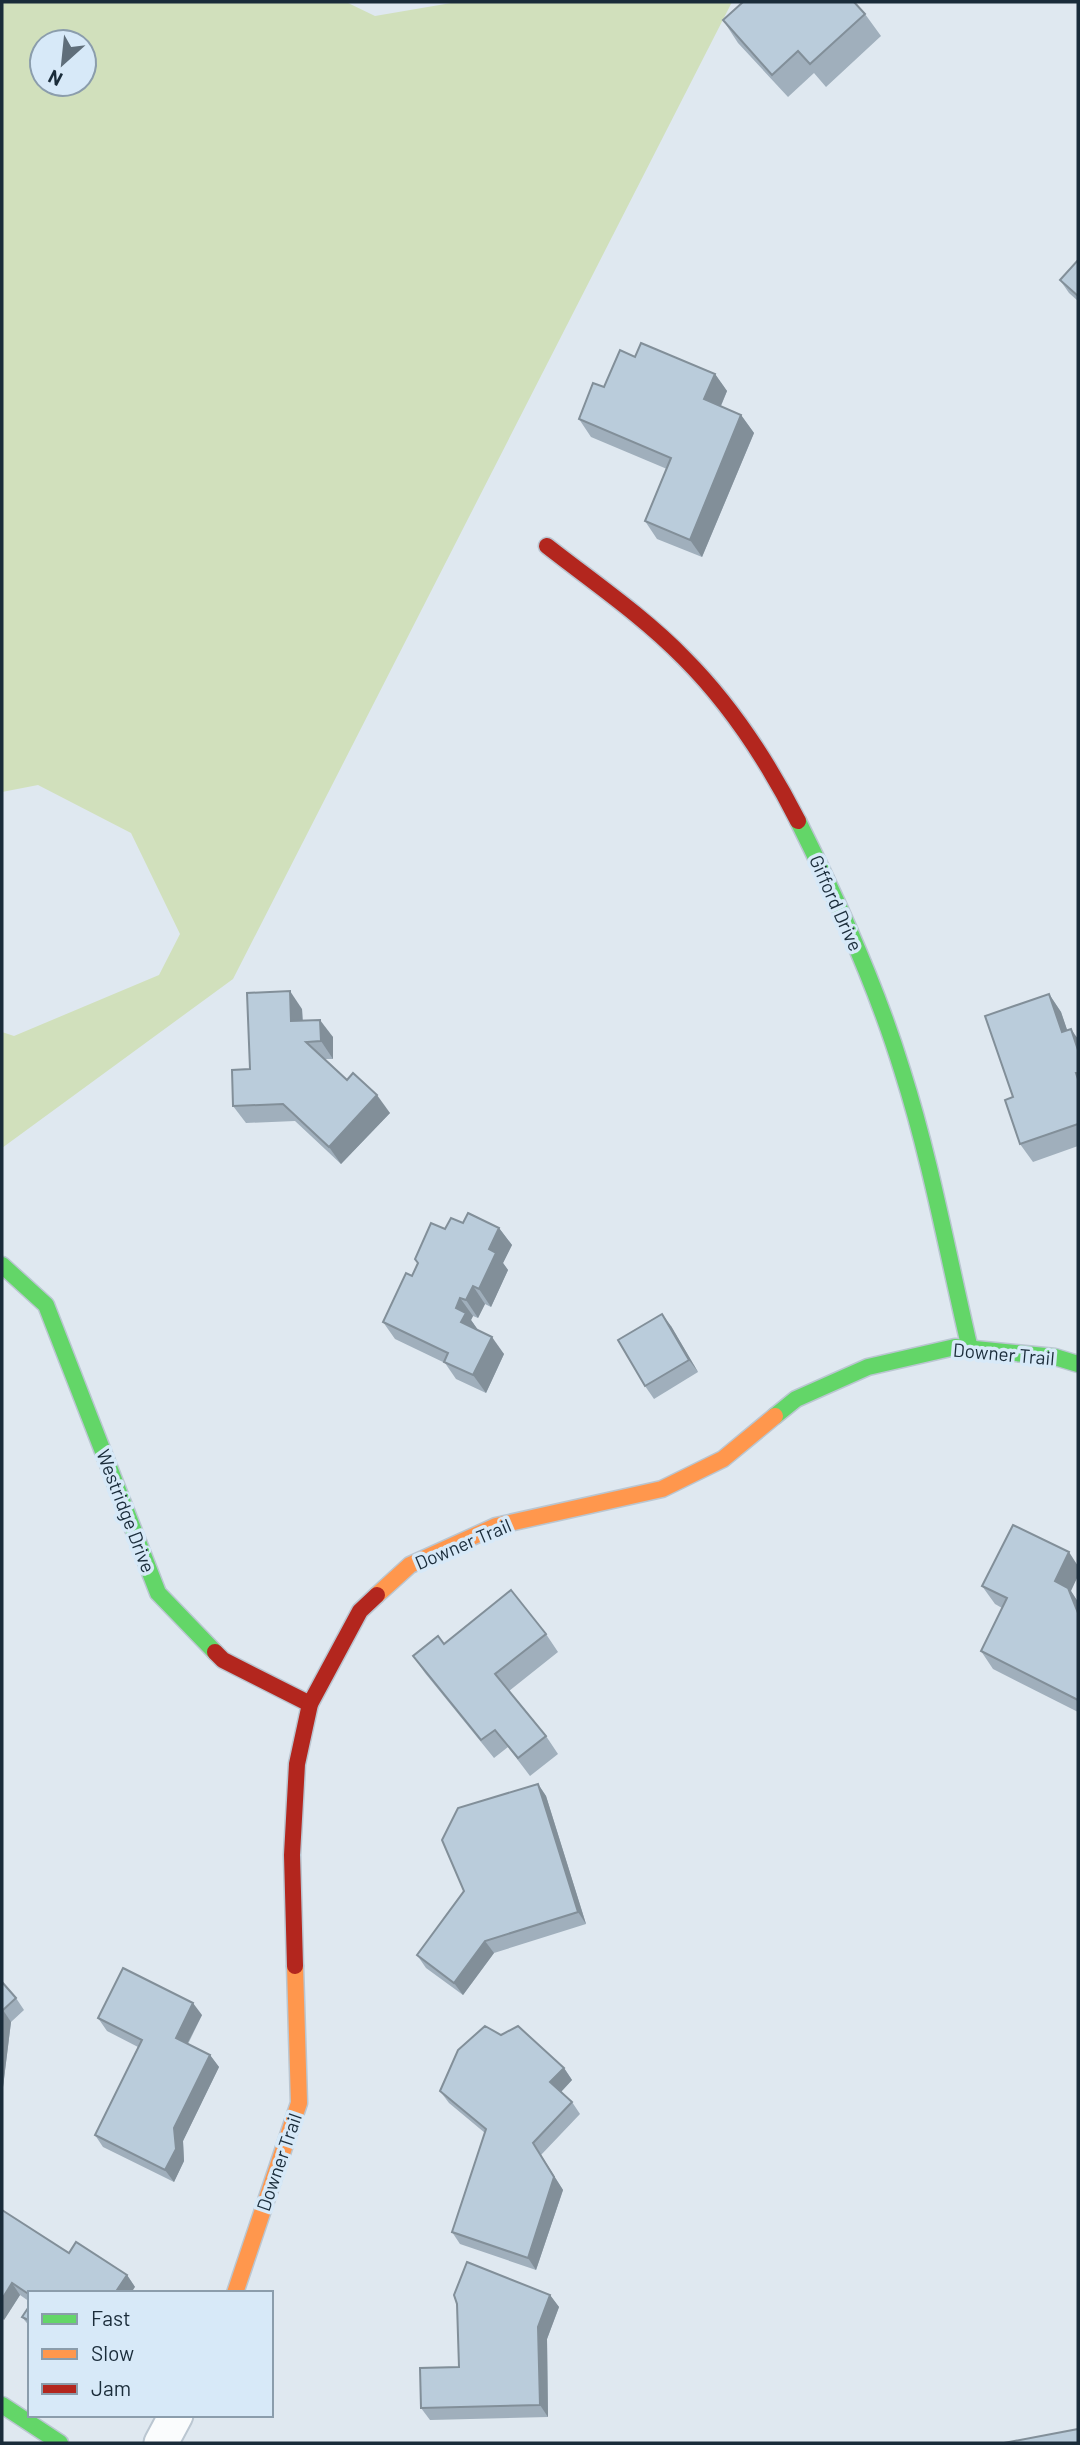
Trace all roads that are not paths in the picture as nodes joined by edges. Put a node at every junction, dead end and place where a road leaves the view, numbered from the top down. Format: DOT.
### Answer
graph roads {
  1 [pos="547,546"];
  2 [pos="2,1265"];
  3 [pos="970,1349"];
  4 [pos="1078,1364"];
  5 [pos="310,1704"];
  6 [pos="236,2291"];
  7 [pos="2,2405"];
  8 [pos="175,2417"];
  9 [pos="60,2443"];
  10 [pos="161,2443"];
  1 -- 3 [label="street, Gifford Drive"];
  2 -- 5 [label="street, Westridge Drive"];
  3 -- 4 [label="street, Downer Trail"];
  3 -- 5 [label="street, Downer Trail"];
  5 -- 6 [label="street, Downer Trail"];
  7 -- 9 [label="street"];
  8 -- 10 [label="street"];
}
